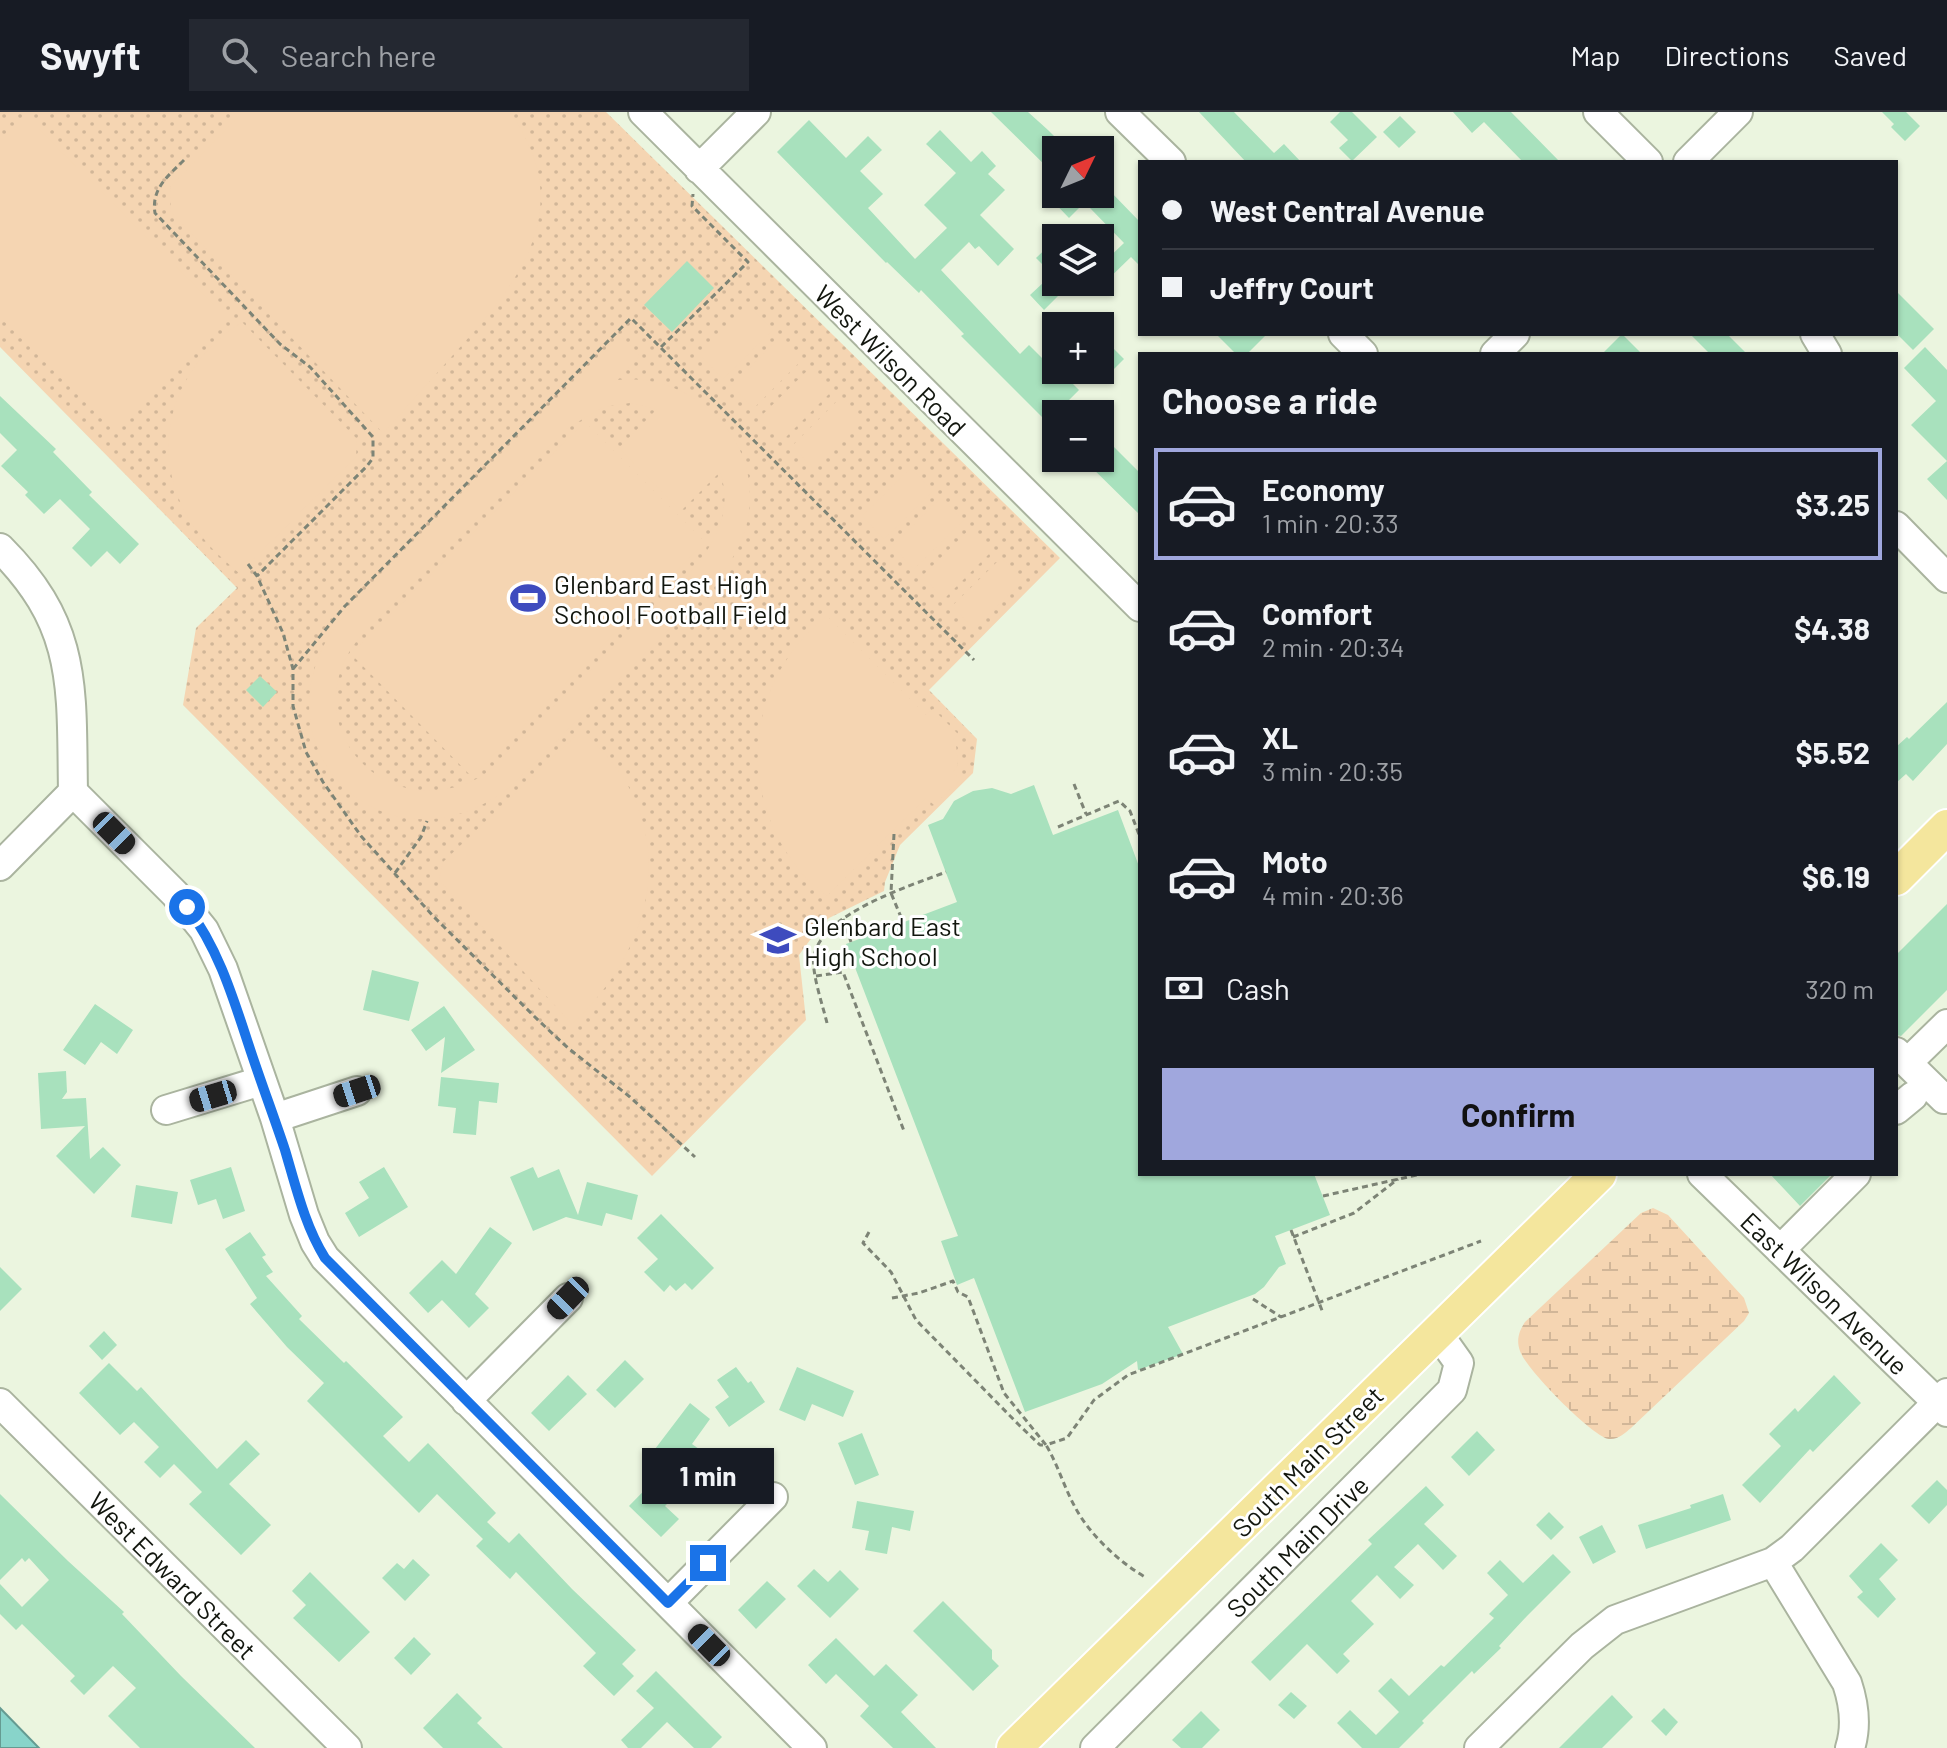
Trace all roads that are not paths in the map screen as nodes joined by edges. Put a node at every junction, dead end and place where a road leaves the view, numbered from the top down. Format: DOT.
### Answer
graph roads {
  1 [pos="643,112"];
  2 [pos="756,112"];
  3 [pos="1120,112"];
  4 [pos="1598,112"];
  5 [pos="1738,112"];
  6 [pos="1169,160"];
  7 [pos="1646,160"];
  8 [pos="1690,160"];
  9 [pos="697,178"];
  10 [pos="1345,336"];
  11 [pos="1513,336"];
  12 [pos="1361,352"];
  13 [pos="1497,352"];
  14 [pos="1898,528"];
  15 [pos="0,548"];
  16 [pos="1947,578"];
  17 [pos="1138,605"];
  18 [pos="73,792"];
  19 [pos="1945,832"];
  20 [pos="0,866"];
  21 [pos="1898,876"];
  22 [pos="1947,1024"];
  23 [pos="1902,1058"];
  24 [pos="261,1081"];
  25 [pos="357,1091"];
  26 [pos="1945,1098"];
  27 [pos="166,1110"];
  28 [pos="275,1118"];
  29 [pos="1597,1176"];
  30 [pos="1707,1176"];
  31 [pos="1854,1176"];
  32 [pos="1780,1250"];
  33 [pos="568,1298"];
  34 [pos="1437,1332"];
  35 [pos="466,1401"];
  36 [pos="1944,1402"];
  37 [pos="0,1403"];
  38 [pos="773,1497"];
  39 [pos="1773,1562"];
  40 [pos="668,1603"];
  41 [pos="347,1748"];
  42 [pos="812,1748"];
  43 [pos="1014,1748"];
  44 [pos="1095,1748"];
  45 [pos="1479,1748"];
  46 [pos="1850,1748"];
  1 -- 9 [label="street, West Wilson Road"];
  2 -- 9 [label="street"];
  3 -- 6 [label="street"];
  4 -- 7 [label="street"];
  5 -- 8 [label="street"];
  9 -- 17 [label="street, West Wilson Road"];
  10 -- 12 [label="street"];
  11 -- 13 [label="street"];
  14 -- 16 [label="street"];
  15 -- 18 [label="street"];
  18 -- 20 [label="street"];
  18 -- 24 [label="street"];
  19 -- 21 [label="main road"];
  22 -- 23 [label="street"];
  23 -- 26 [label="street"];
  24 -- 27 [label="street"];
  24 -- 28 [label="street"];
  25 -- 28 [label="street"];
  28 -- 35 [label="street"];
  29 -- 34 [label="main road, South Main Street"];
  30 -- 32 [label="street, East Wilson Avenue"];
  31 -- 32 [label="street"];
  32 -- 36 [label="street, East Wilson Avenue"];
  33 -- 35 [label="street"];
  34 -- 43 [label="main road, South Main Street"];
  34 -- 44 [label="street, South Main Drive"];
  35 -- 40 [label="street"];
  36 -- 39 [label="street"];
  37 -- 41 [label="street, West Edward Street"];
  38 -- 40 [label="street"];
  39 -- 45 [label="street"];
  39 -- 46 [label="street"];
  40 -- 42 [label="street"];
}
